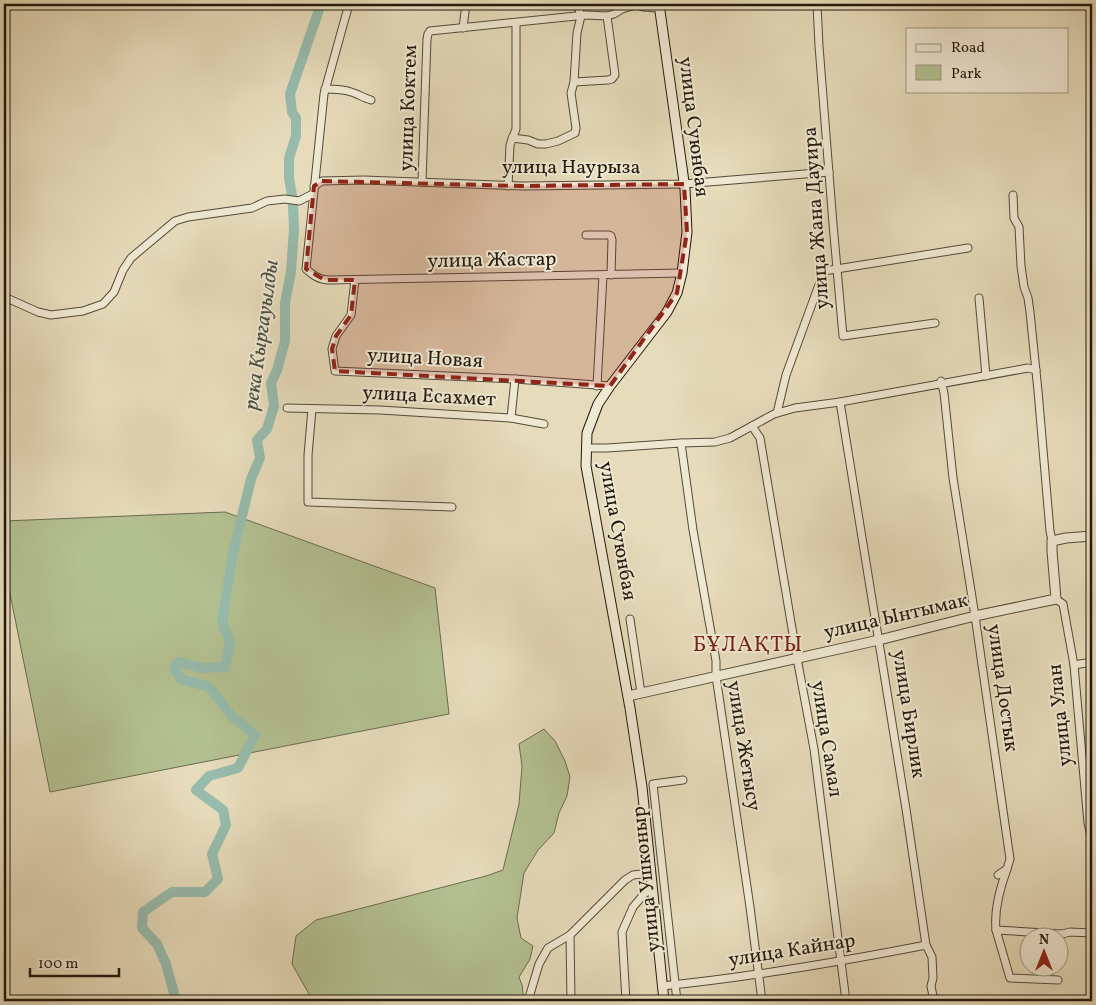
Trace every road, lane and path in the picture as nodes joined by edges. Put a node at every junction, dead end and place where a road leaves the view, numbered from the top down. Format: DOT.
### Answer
graph roads {
  1 [pos="349,4"];
  2 [pos="466,4"];
  3 [pos="577,4"];
  4 [pos="817,4"];
  5 [pos="659,6"];
  6 [pos="581,16"];
  7 [pos="606,16"];
  8 [pos="516,23"];
  9 [pos="462,28"];
  10 [pos="574,82"];
  11 [pos="326,89"];
  12 [pos="371,100"];
  13 [pos="512,138"];
  14 [pos="829,172"];
  15 [pos="422,182"];
  16 [pos="684,184"];
  17 [pos="314,186"];
  18 [pos="508,186"];
  19 [pos="313,194"];
  20 [pos="1013,195"];
  21 [pos="586,235"];
  22 [pos="968,248"];
  23 [pos="836,269"];
  24 [pos="682,273"];
  25 [pos="607,275"];
  26 [pos="355,280"];
  27 [pos="4,298"];
  28 [pos="980,298"];
  29 [pos="935,323"];
  30 [pos="1036,370"];
  31 [pos="986,376"];
  32 [pos="515,379"];
  33 [pos="941,383"];
  34 [pos="596,386"];
  35 [pos="610,386"];
  36 [pos="840,402"];
  37 [pos="287,408"];
  38 [pos="312,408"];
  39 [pos="777,413"];
  40 [pos="511,418"];
  41 [pos="544,424"];
  42 [pos="752,426"];
  43 [pos="681,443"];
  44 [pos="586,448"];
  45 [pos="452,507"];
  46 [pos="1092,536"];
  47 [pos="1052,540"];
  48 [pos="1056,598"];
  49 [pos="975,616"];
  50 [pos="630,619"];
  51 [pos="879,640"];
  52 [pos="797,658"];
  53 [pos="1092,662"];
  54 [pos="1074,665"];
  55 [pos="716,676"];
  56 [pos="641,693"];
  57 [pos="628,696"];
  58 [pos="683,780"];
  59 [pos="1091,833"];
  60 [pos="1007,869"];
  61 [pos="651,873"];
  62 [pos="998,875"];
  63 [pos="653,893"];
  64 [pos="996,930"];
  65 [pos="1092,932"];
  66 [pos="570,935"];
  67 [pos="926,945"];
  68 [pos="841,962"];
  69 [pos="758,974"];
  70 [pos="1058,980"];
  71 [pos="676,985"];
  72 [pos="662,986"];
  73 [pos="528,1001"];
  74 [pos="571,1001"];
  75 [pos="626,1001"];
  76 [pos="664,1001"];
  77 [pos="677,1001"];
  78 [pos="762,1001"];
  79 [pos="846,1001"];
  80 [pos="934,1001"];
  1 -- 11 [label="street"];
  2 -- 9 [label="street"];
  3 -- 6 [label="street"];
  4 -- 14 [label="street, улица Жана Дауира"];
  5 -- 7 [label="street"];
  5 -- 16 [label="main road, улица Суюнбая"];
  6 -- 7 [label="street"];
  6 -- 8 [label="street"];
  6 -- 10 [label="street"];
  7 -- 10 [label="street"];
  8 -- 9 [label="street"];
  8 -- 13 [label="street"];
  9 -- 15 [label="street, улица Коктем"];
  10 -- 13 [label="street"];
  11 -- 12 [label="street"];
  11 -- 17 [label="street"];
  13 -- 18 [label="street"];
  14 -- 16 [label="street, улица Наурыза"];
  14 -- 23 [label="street, улица Жана Дауира"];
  15 -- 17 [label="street, улица Наурыза"];
  15 -- 18 [label="street, улица Наурыза"];
  16 -- 18 [label="street, улица Наурыза"];
  16 -- 24 [label="main road, улица Суюнбая"];
  17 -- 19 [label="street"];
  19 -- 26 [label="street, улица Жастар"];
  19 -- 27 [label="street"];
  20 -- 30 [label="street"];
  21 -- 25 [label="street"];
  22 -- 23 [label="street"];
  23 -- 29 [label="street, улица Жана Дауира"];
  23 -- 39 [label="street"];
  24 -- 25 [label="street, улица Жастар"];
  24 -- 35 [label="main road, улица Суюнбая"];
  25 -- 26 [label="street, улица Жастар"];
  25 -- 34 [label="street"];
  26 -- 32 [label="street, улица Новая"];
  28 -- 31 [label="street"];
  30 -- 31 [label="street"];
  30 -- 47 [label="street"];
  31 -- 33 [label="street"];
  32 -- 34 [label="street, улица Новая"];
  32 -- 40 [label="street"];
  33 -- 36 [label="street"];
  33 -- 49 [label="street, улица Достык"];
  34 -- 35 [label="street, улица Новая"];
  35 -- 44 [label="main road, улица Суюнбая"];
  36 -- 39 [label="street"];
  36 -- 51 [label="street, улица Бирлик"];
  37 -- 38 [label="street, улица Есахмет"];
  38 -- 40 [label="street, улица Есахмет"];
  38 -- 45 [label="street"];
  39 -- 42 [label="street"];
  40 -- 41 [label="street, улица Есахмет"];
  42 -- 43 [label="street"];
  42 -- 52 [label="street, улица Самал"];
  43 -- 44 [label="street"];
  43 -- 55 [label="street, улица Жетысу"];
  44 -- 57 [label="main road, улица Суюнбая"];
  46 -- 47 [label="main road"];
  47 -- 48 [label="main road"];
  48 -- 49 [label="main road, улица Ынтымак"];
  48 -- 54 [label="street, улица Улан"];
  49 -- 51 [label="main road, улица Ынтымак"];
  49 -- 60 [label="street, улица Достык"];
  50 -- 56 [label="street"];
  51 -- 52 [label="main road, улица Ынтымак"];
  51 -- 67 [label="street, улица Бирлик"];
  52 -- 55 [label="main road, улица Ынтымак"];
  52 -- 68 [label="street, улица Самал"];
  53 -- 54 [label="street"];
  54 -- 59 [label="street, улица Улан"];
  55 -- 56 [label="main road, улица Ынтымак"];
  55 -- 69 [label="street, улица Жетысу"];
  56 -- 57 [label="main road, улица Ынтымак"];
  57 -- 61 [label="main road, улица Суюнбая"];
  58 -- 71 [label="street, улица Ушконыр"];
  60 -- 62 [label="street"];
  60 -- 64 [label="street, улица Достык"];
  61 -- 63 [label="main road, улица Суюнбая"];
  61 -- 66 [label="street"];
  63 -- 72 [label="main road, улица Суюнбая"];
  63 -- 75 [label="street"];
  64 -- 65 [label="street"];
  64 -- 70 [label="street"];
  66 -- 73 [label="street"];
  66 -- 74 [label="street"];
  67 -- 68 [label="street, улица Кайнар"];
  67 -- 80 [label="street, улица Бирлик"];
  68 -- 69 [label="street, улица Кайнар"];
  68 -- 79 [label="street, улица Самал"];
  69 -- 71 [label="street, улица Кайнар"];
  69 -- 78 [label="street, улица Жетысу"];
  71 -- 72 [label="street, улица Кайнар"];
  71 -- 77 [label="street, улица Ушконыр"];
  72 -- 76 [label="main road, улица Суюнбая"];
}
